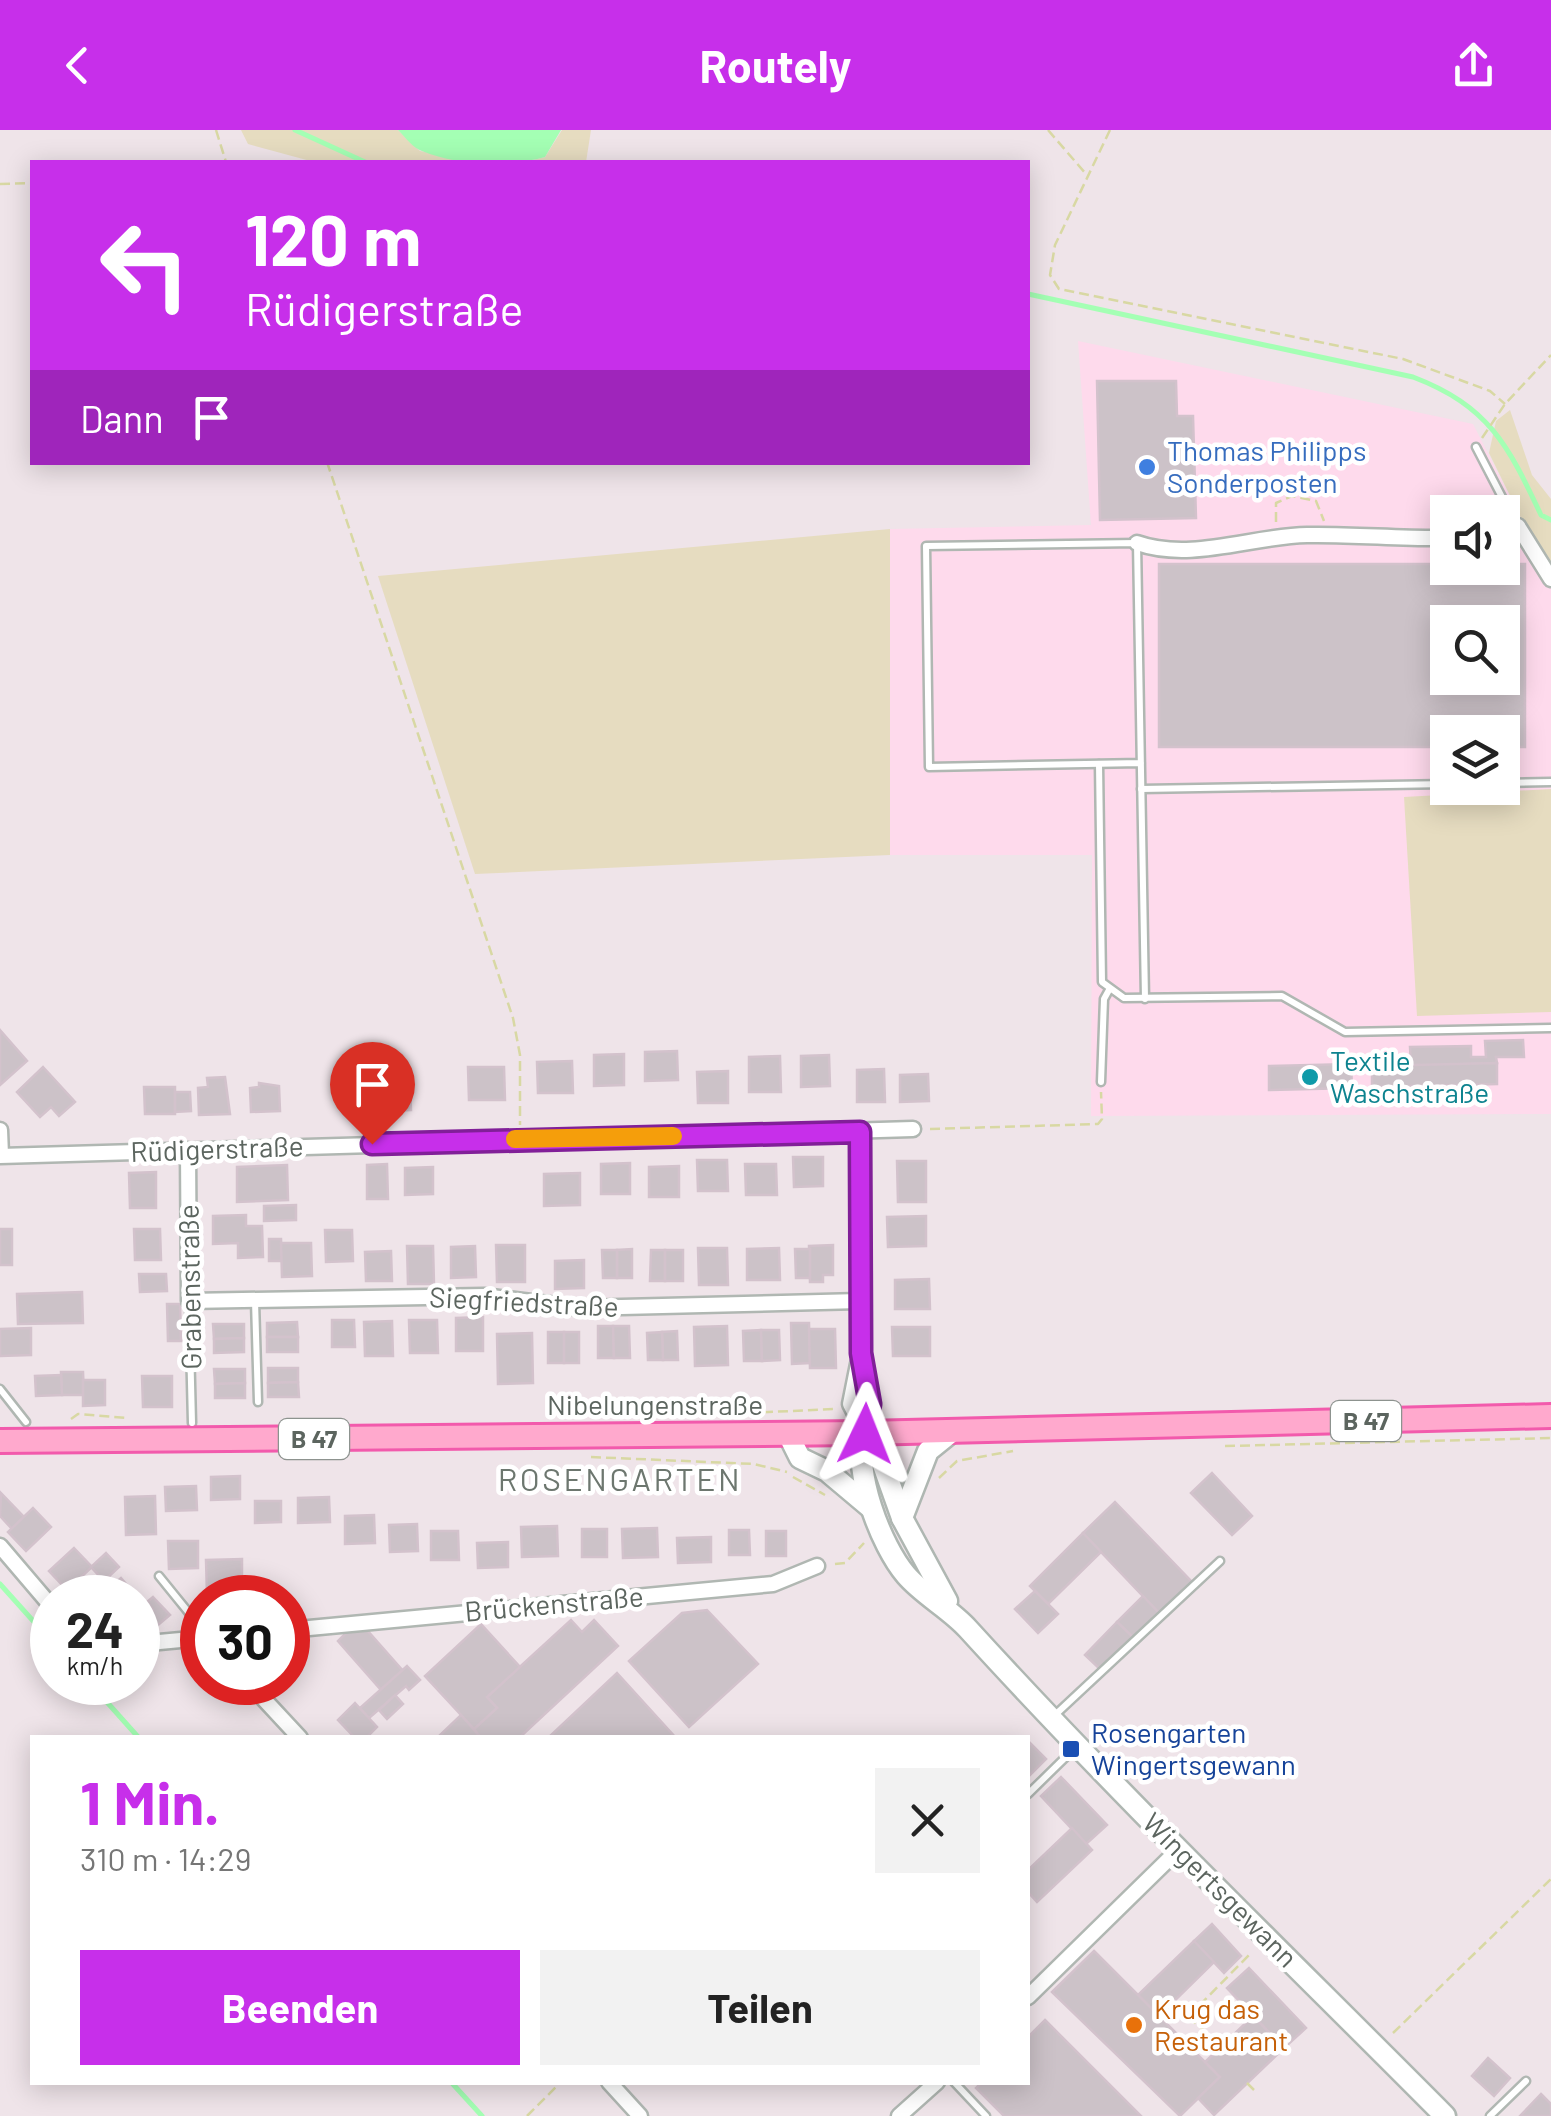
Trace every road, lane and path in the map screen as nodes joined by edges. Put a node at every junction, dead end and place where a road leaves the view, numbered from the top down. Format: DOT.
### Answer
graph roads {
  1 [pos="216,130"];
  2 [pos="1048,130"];
  3 [pos="1110,130"];
  4 [pos="225,160"];
  5 [pos="1087,176"];
  6 [pos="30,182"];
  7 [pos="0,184"];
  8 [pos="1551,355"];
  9 [pos="1505,404"];
  10 [pos="1486,432"];
  11 [pos="1476,447"];
  12 [pos="328,465"];
  13 [pos="1502,495"];
  14 [pos="1520,529"];
  15 [pos="1330,536"];
  16 [pos="1275,538"];
  17 [pos="1430,538"];
  18 [pos="1137,543"];
  19 [pos="1551,580"];
  20 [pos="1141,763"];
  21 [pos="1099,764"];
  22 [pos="1551,782"];
  23 [pos="1520,783"];
  24 [pos="1430,784"];
  25 [pos="1142,789"];
  26 [pos="1109,990"];
  27 [pos="1146,998"];
  28 [pos="1551,1028"];
  29 [pos="1101,1082"];
  30 [pos="913,1129"];
  31 [pos="0,1130"];
  32 [pos="860,1132"];
  33 [pos="520,1138"];
  34 [pos="188,1150"];
  35 [pos="1,1156"];
  36 [pos="256,1300"];
  37 [pos="189,1301"];
  38 [pos="860,1301"];
  39 [pos="861,1353"];
  40 [pos="0,1389"];
  41 [pos="258,1402"];
  42 [pos="850,1404"];
  43 [pos="742,1413"];
  44 [pos="1551,1416"];
  45 [pos="26,1422"];
  46 [pos="140,1422"];
  47 [pos="64,1423"];
  48 [pos="192,1423"];
  49 [pos="954,1430"];
  50 [pos="788,1434"];
  51 [pos="865,1434"];
  52 [pos="1551,1438"];
  53 [pos="0,1441"];
  54 [pos="1216,1446"];
  55 [pos="871,1508"];
  56 [pos="902,1518"];
  57 [pos="874,1532"];
  58 [pos="0,1546"];
  59 [pos="1220,1561"];
  60 [pos="817,1566"];
  61 [pos="160,1577"];
  62 [pos="30,1581"];
  63 [pos="180,1601"];
  64 [pos="957,1617"];
  65 [pos="310,1628"];
  66 [pos="269,1705"];
  67 [pos="1050,1719"];
  68 [pos="297,1735"];
  69 [pos="1077,1746"];
  70 [pos="1030,1792"];
  71 [pos="1179,1849"];
  72 [pos="1551,1879"];
  73 [pos="1264,1934"];
  74 [pos="1030,1995"];
  75 [pos="1175,2009"];
  76 [pos="1190,2016"];
  77 [pos="1378,2048"];
  78 [pos="1216,2051"];
  79 [pos="1526,2081"];
  80 [pos="1248,2083"];
  81 [pos="558,2085"];
  82 [pos="612,2085"];
  83 [pos="934,2085"];
  84 [pos="957,2085"];
  85 [pos="1254,2090"];
  86 [pos="527,2116"];
  87 [pos="640,2116"];
  88 [pos="898,2116"];
  89 [pos="986,2116"];
  90 [pos="1445,2116"];
  91 [pos="1490,2116"];
  1 -- 4 [label="path"];
  2 -- 5 [label="path"];
  3 -- 5 [label="path"];
  5 -- 9 [label="path"];
  6 -- 7 [label="path"];
  8 -- 9 [label="path"];
  9 -- 10 [label="path"];
  11 -- 13 [label="lane"];
  12 -- 33 [label="path"];
  14 -- 19 [label="street"];
  15 -- 16 [label="street"];
  15 -- 16 [label="path"];
  15 -- 17 [label="street"];
  16 -- 18 [label="street"];
  18 -- 20 [label="lane"];
  18 -- 21 [label="lane"];
  20 -- 21 [label="lane"];
  20 -- 25 [label="lane"];
  21 -- 26 [label="lane"];
  22 -- 23 [label="lane"];
  24 -- 25 [label="lane"];
  25 -- 27 [label="lane"];
  26 -- 27 [label="lane"];
  26 -- 29 [label="lane"];
  27 -- 28 [label="lane"];
  29 -- 30 [label="path"];
  30 -- 32 [label="street, Rüdigerstraße"];
  31 -- 35 [label="street"];
  32 -- 33 [label="street, Rüdigerstraße"];
  32 -- 38 [label="street"];
  33 -- 34 [label="street, Rüdigerstraße"];
  34 -- 35 [label="street, Rüdigerstraße"];
  34 -- 37 [label="street, Grabenstraße"];
  36 -- 37 [label="street, Siegfriedstraße"];
  36 -- 38 [label="street, Siegfriedstraße"];
  36 -- 41 [label="lane"];
  37 -- 48 [label="lane, Grabenstraße"];
  38 -- 39 [label="street"];
  39 -- 42 [label="street"];
  39 -- 51 [label="street"];
  40 -- 45 [label="lane"];
  42 -- 43 [label="path"];
  42 -- 51 [label="street"];
  44 -- 49 [label="main road, Nibelungenstraße / B 47"];
  46 -- 47 [label="path"];
  49 -- 51 [label="main road, Nibelungenstraße / B 47"];
  49 -- 56 [label="main road"];
  50 -- 51 [label="main road, Nibelungenstraße / B 47"];
  50 -- 53 [label="main road, Nibelungenstraße / B 47"];
  50 -- 55 [label="main road"];
  51 -- 55 [label="main road, Wingertsgewann"];
  51 -- 56 [label="main road, Wingertsgewann"];
  52 -- 54 [label="path"];
  55 -- 64 [label="main road, Wingertsgewann"];
  56 -- 64 [label="main road, Wingertsgewann"];
  57 -- 60 [label="path"];
  58 -- 62 [label="street"];
  59 -- 67 [label="lane"];
  60 -- 65 [label="street, Brückenstraße"];
  61 -- 63 [label="lane"];
  64 -- 67 [label="main road, Wingertsgewann"];
  66 -- 68 [label="street"];
  67 -- 69 [label="main road, Wingertsgewann"];
  69 -- 70 [label="lane"];
  69 -- 71 [label="main road, Wingertsgewann"];
  71 -- 73 [label="main road, Wingertsgewann"];
  71 -- 74 [label="street"];
  72 -- 77 [label="path"];
  73 -- 76 [label="path"];
  73 -- 77 [label="main road, Wingertsgewann"];
  75 -- 76 [label="path"];
  76 -- 78 [label="path"];
  77 -- 90 [label="main road, Wingertsgewann"];
  79 -- 91 [label="lane"];
  80 -- 85 [label="path"];
  81 -- 86 [label="path"];
  82 -- 87 [label="street"];
  83 -- 88 [label="street"];
  84 -- 89 [label="lane"];
}
